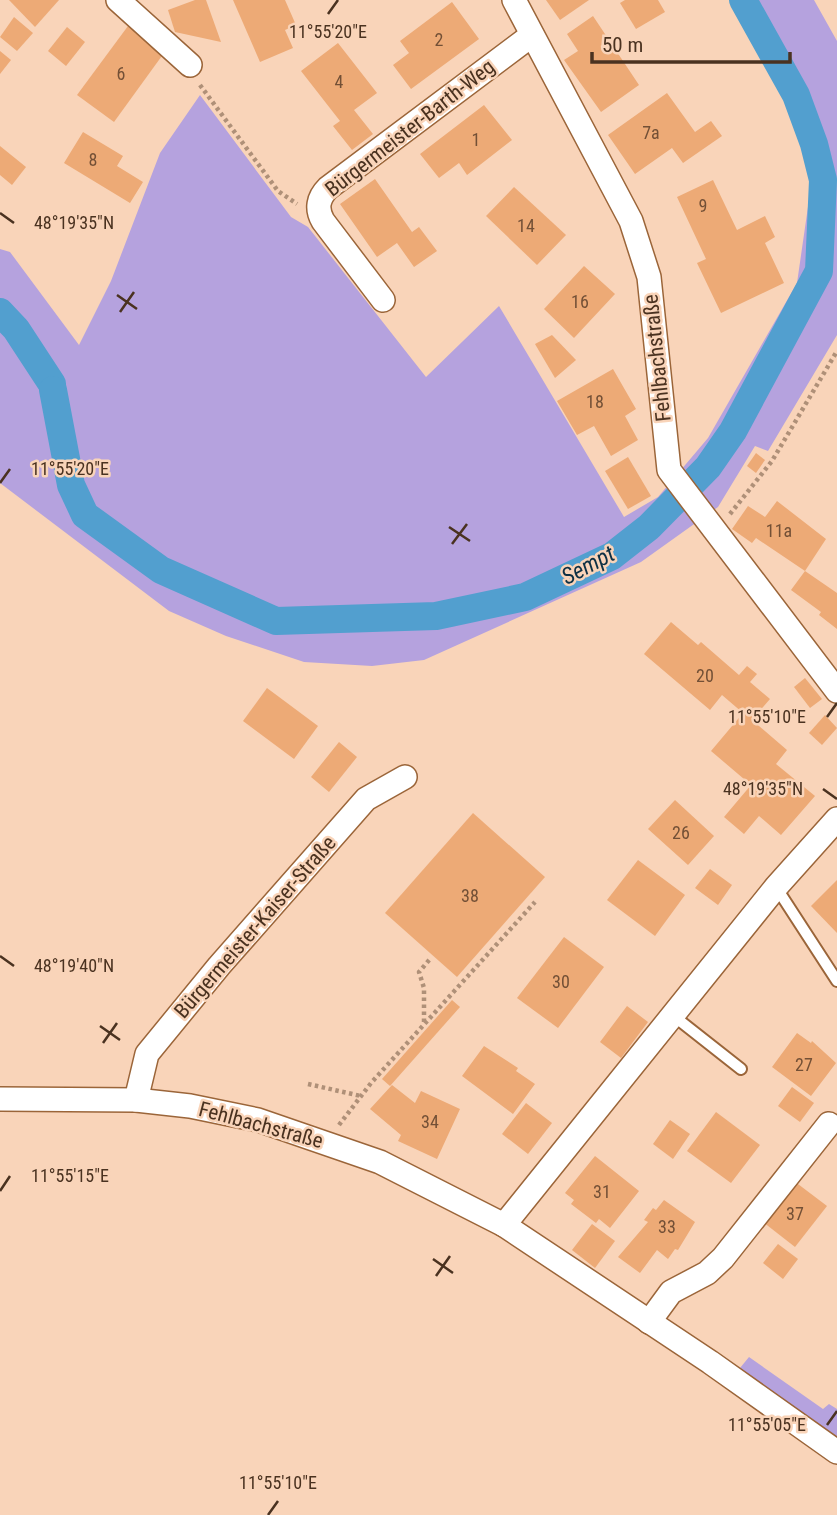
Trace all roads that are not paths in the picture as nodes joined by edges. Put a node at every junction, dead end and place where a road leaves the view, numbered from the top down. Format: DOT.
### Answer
graph roads {
  1 [pos="118,0"];
  2 [pos="514,0"];
  3 [pos="532,35"];
  4 [pos="190,65"];
  5 [pos="383,300"];
  6 [pos="837,691"];
  7 [pos="405,777"];
  8 [pos="837,819"];
  9 [pos="776,887"];
  10 [pos="837,981"];
  11 [pos="675,1017"];
  12 [pos="741,1069"];
  13 [pos="0,1099"];
  14 [pos="136,1100"];
  15 [pos="829,1124"];
  16 [pos="504,1225"];
  17 [pos="649,1322"];
  18 [pos="837,1452"];
  1 -- 4 [label="street"];
  2 -- 3 [label="street, Fehlbachstraße"];
  3 -- 5 [label="street, Bürgermeister-Barth-Weg"];
  3 -- 6 [label="street, Fehlbachstraße"];
  7 -- 14 [label="street, Bürgermeister-Kaiser-Straße"];
  8 -- 9 [label="street"];
  9 -- 10 [label="lane"];
  9 -- 11 [label="street"];
  11 -- 12 [label="lane"];
  11 -- 16 [label="street"];
  13 -- 14 [label="street, Fehlbachstraße"];
  14 -- 16 [label="street, Fehlbachstraße"];
  15 -- 17 [label="street"];
  16 -- 17 [label="street, Fehlbachstraße"];
  17 -- 18 [label="street, Fehlbachstraße"];
}
